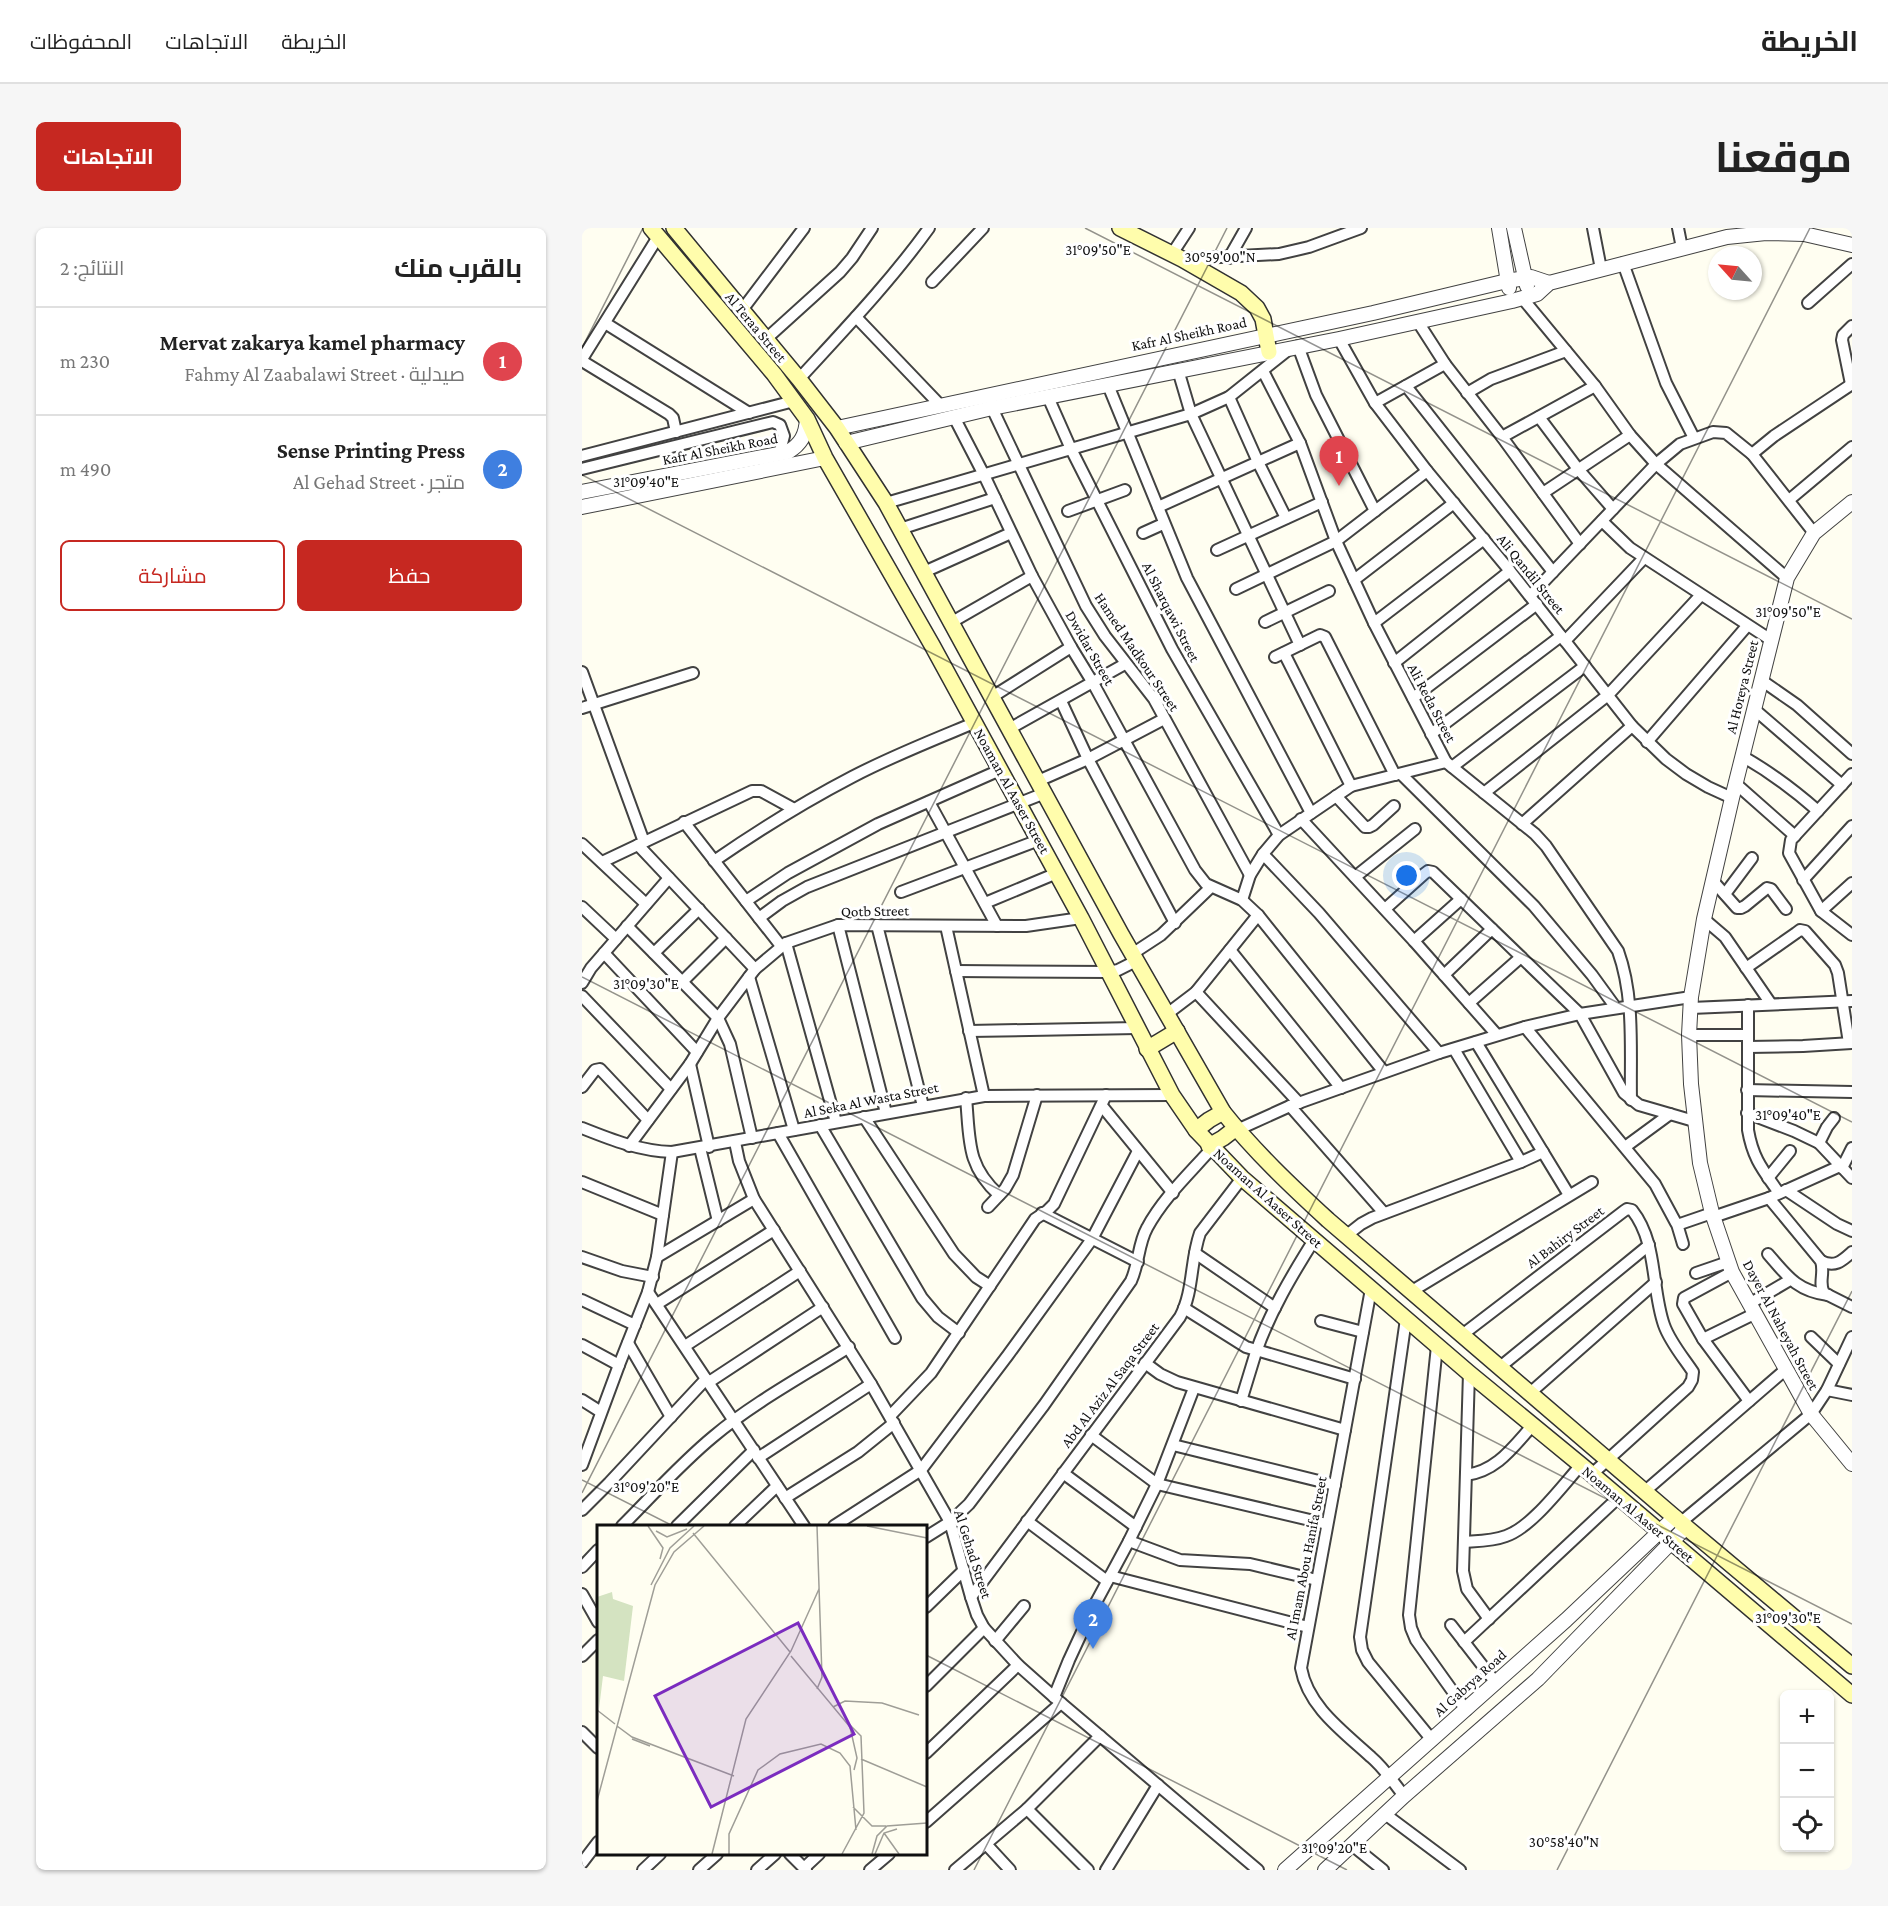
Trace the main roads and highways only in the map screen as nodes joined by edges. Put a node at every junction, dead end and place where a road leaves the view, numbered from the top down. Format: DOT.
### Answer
graph roads {
  1 [pos="674,228"];
  2 [pos="1120,228"];
  3 [pos="654,232"];
  4 [pos="1137,232"];
  5 [pos="722,286"];
  6 [pos="709,298"];
  7 [pos="1269,352"];
  8 [pos="807,419"];
  9 [pos="837,428"];
  10 [pos="954,627"];
  11 [pos="932,645"];
  12 [pos="1121,934"];
  13 [pos="1095,946"];
  14 [pos="1177,1031"];
  15 [pos="1147,1049"];
  16 [pos="1223,1112"];
  17 [pos="1237,1129"];
  18 [pos="1196,1130"];
  19 [pos="1211,1147"];
  20 [pos="1328,1220"];
  21 [pos="1314,1240"];
  22 [pos="1579,1435"];
  23 [pos="1564,1451"];
  24 [pos="1852,1666"];
  25 [pos="1852,1695"];
  1 -- 5 [label="main road, Al Teraa Street"];
  2 -- 4 [label="main road"];
  3 -- 6 [label="main road, Al Teraa Street"];
  4 -- 7 [label="main road"];
  5 -- 6 [label="main road"];
  5 -- 9 [label="main road, Al Teraa Street"];
  6 -- 8 [label="main road, Al Teraa Street"];
  8 -- 11 [label="main road, Noaman Al Aaser Street"];
  9 -- 10 [label="main road, Noaman Al Aaser Street"];
  10 -- 11 [label="main road"];
  10 -- 12 [label="main road, Noaman Al Aaser Street"];
  11 -- 13 [label="main road, Noaman Al Aaser Street"];
  12 -- 13 [label="main road"];
  12 -- 14 [label="main road, Noaman Al Aaser Street"];
  13 -- 15 [label="main road, Noaman Al Aaser Street"];
  14 -- 15 [label="main road"];
  14 -- 16 [label="main road, Noaman Al Aaser Street"];
  15 -- 18 [label="main road, Noaman Al Aaser Street"];
  16 -- 17 [label="main road, Noaman Al Aaser Street"];
  16 -- 18 [label="main road"];
  17 -- 19 [label="main road"];
  17 -- 20 [label="main road, Noaman Al Aaser Street"];
  18 -- 19 [label="main road, Noaman Al Aaser Street"];
  19 -- 21 [label="main road, Noaman Al Aaser Street"];
  20 -- 21 [label="main road"];
  20 -- 22 [label="main road, Noaman Al Aaser Street"];
  21 -- 23 [label="main road, Noaman Al Aaser Street"];
  22 -- 23 [label="main road"];
  22 -- 24 [label="main road, Noaman Al Aaser Street"];
  23 -- 25 [label="main road, Noaman Al Aaser Street"];
}
